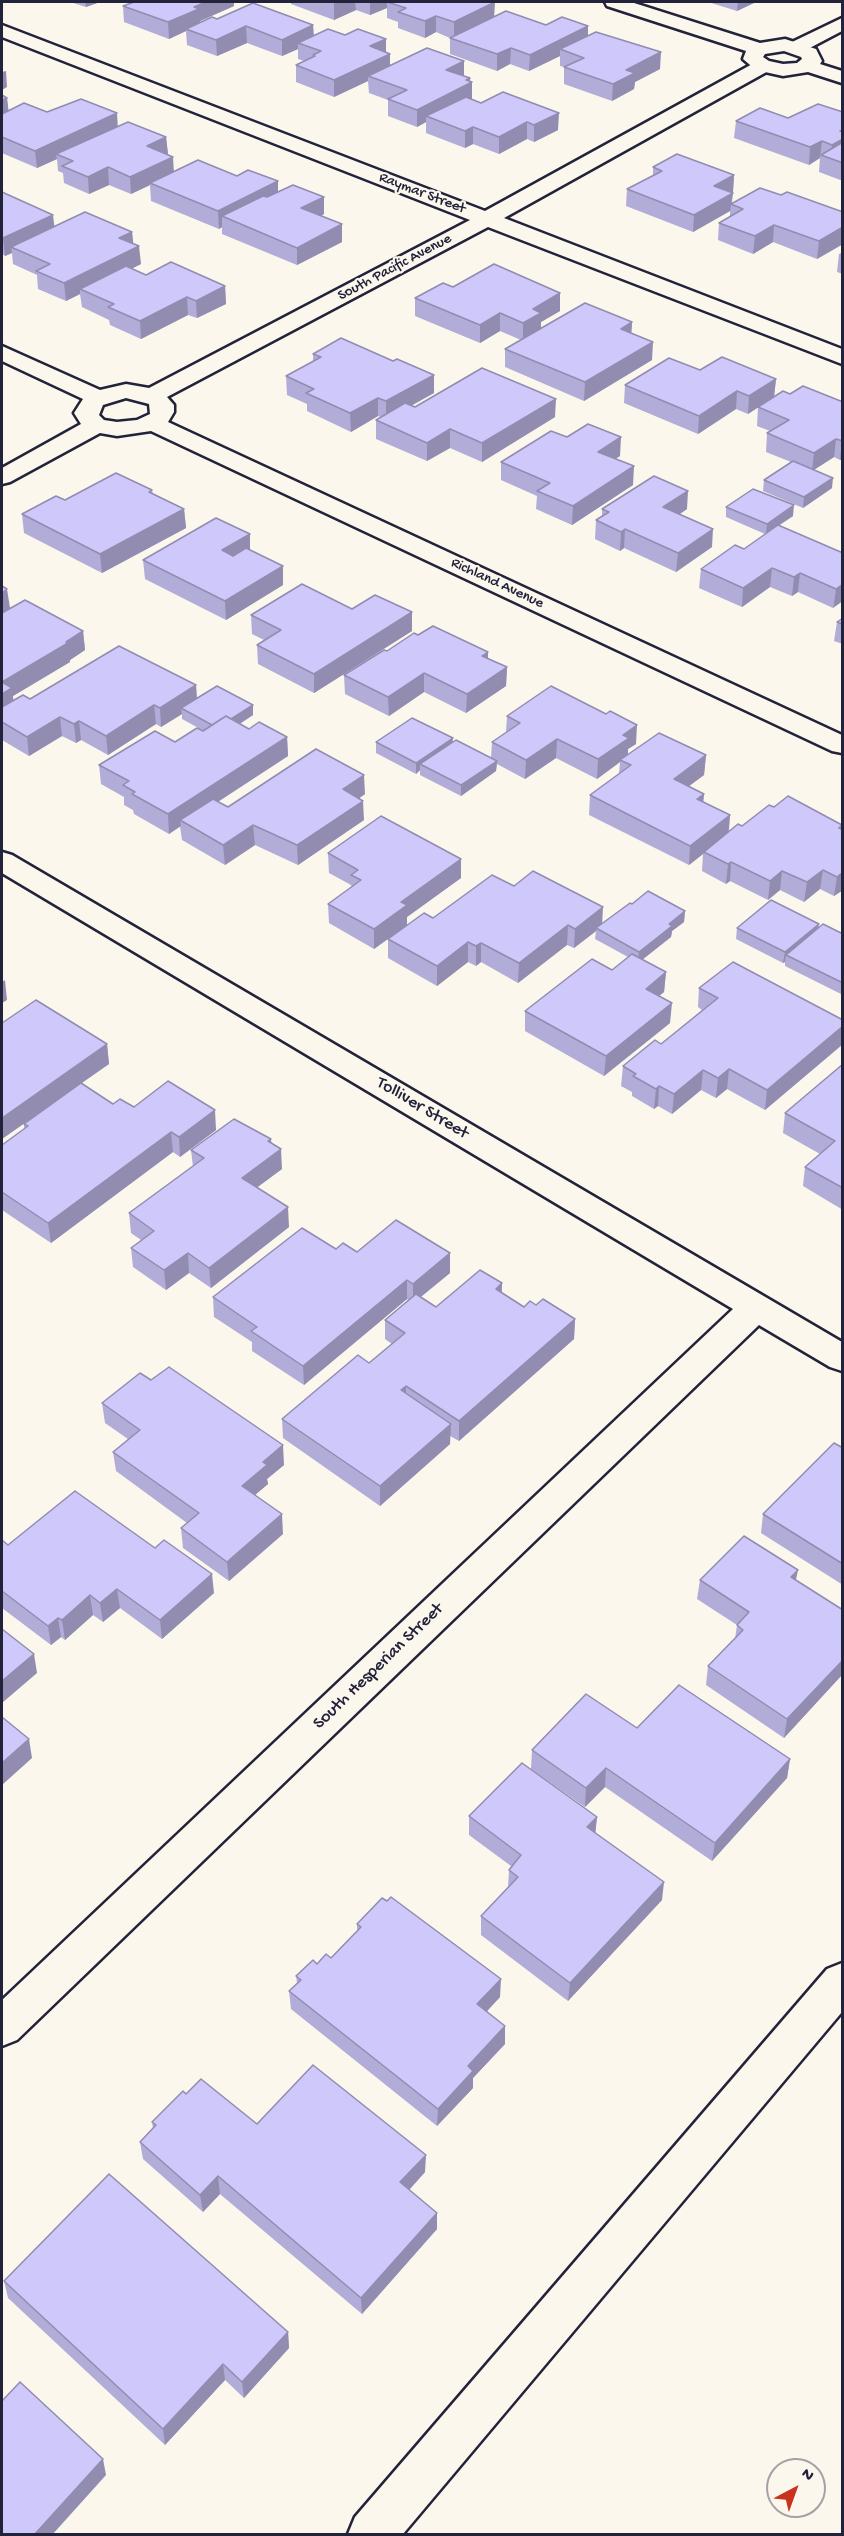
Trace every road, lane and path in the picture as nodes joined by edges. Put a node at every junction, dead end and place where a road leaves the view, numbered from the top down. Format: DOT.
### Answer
graph roads {
  1 [pos="614,2"];
  2 [pos="843,24"];
  3 [pos="2,31"];
  4 [pos="797,47"];
  5 [pos="761,58"];
  6 [pos="807,66"];
  7 [pos="843,77"];
  8 [pos="487,219"];
  9 [pos="2,354"];
  10 [pos="843,357"];
  11 [pos="151,396"];
  12 [pos="99,398"];
  13 [pos="152,423"];
  14 [pos="97,425"];
  15 [pos="2,477"];
  16 [pos="843,745"];
  17 [pos="2,861"];
  18 [pos="757,1307"];
  19 [pos="843,1358"];
  20 [pos="843,1982"];
  21 [pos="2,2027"];
  22 [pos="372,2535"];
  1 -- 5 [label="street"];
  2 -- 4 [label="street"];
  3 -- 8 [label="street, Raymar Street"];
  4 -- 5 [label="street"];
  4 -- 6 [label="street"];
  5 -- 6 [label="street"];
  5 -- 8 [label="street, South Pacific Avenue"];
  6 -- 7 [label="street"];
  8 -- 10 [label="street, Raymar Street"];
  8 -- 11 [label="street, South Pacific Avenue"];
  9 -- 12 [label="street"];
  11 -- 12 [label="street"];
  11 -- 13 [label="street"];
  12 -- 14 [label="street"];
  13 -- 14 [label="street"];
  13 -- 16 [label="street, Richland Avenue"];
  14 -- 15 [label="street"];
  17 -- 18 [label="street, Tolliver Street"];
  18 -- 19 [label="street, Tolliver Street"];
  18 -- 21 [label="street, South Hesperian Street"];
  20 -- 22 [label="street"];
}
